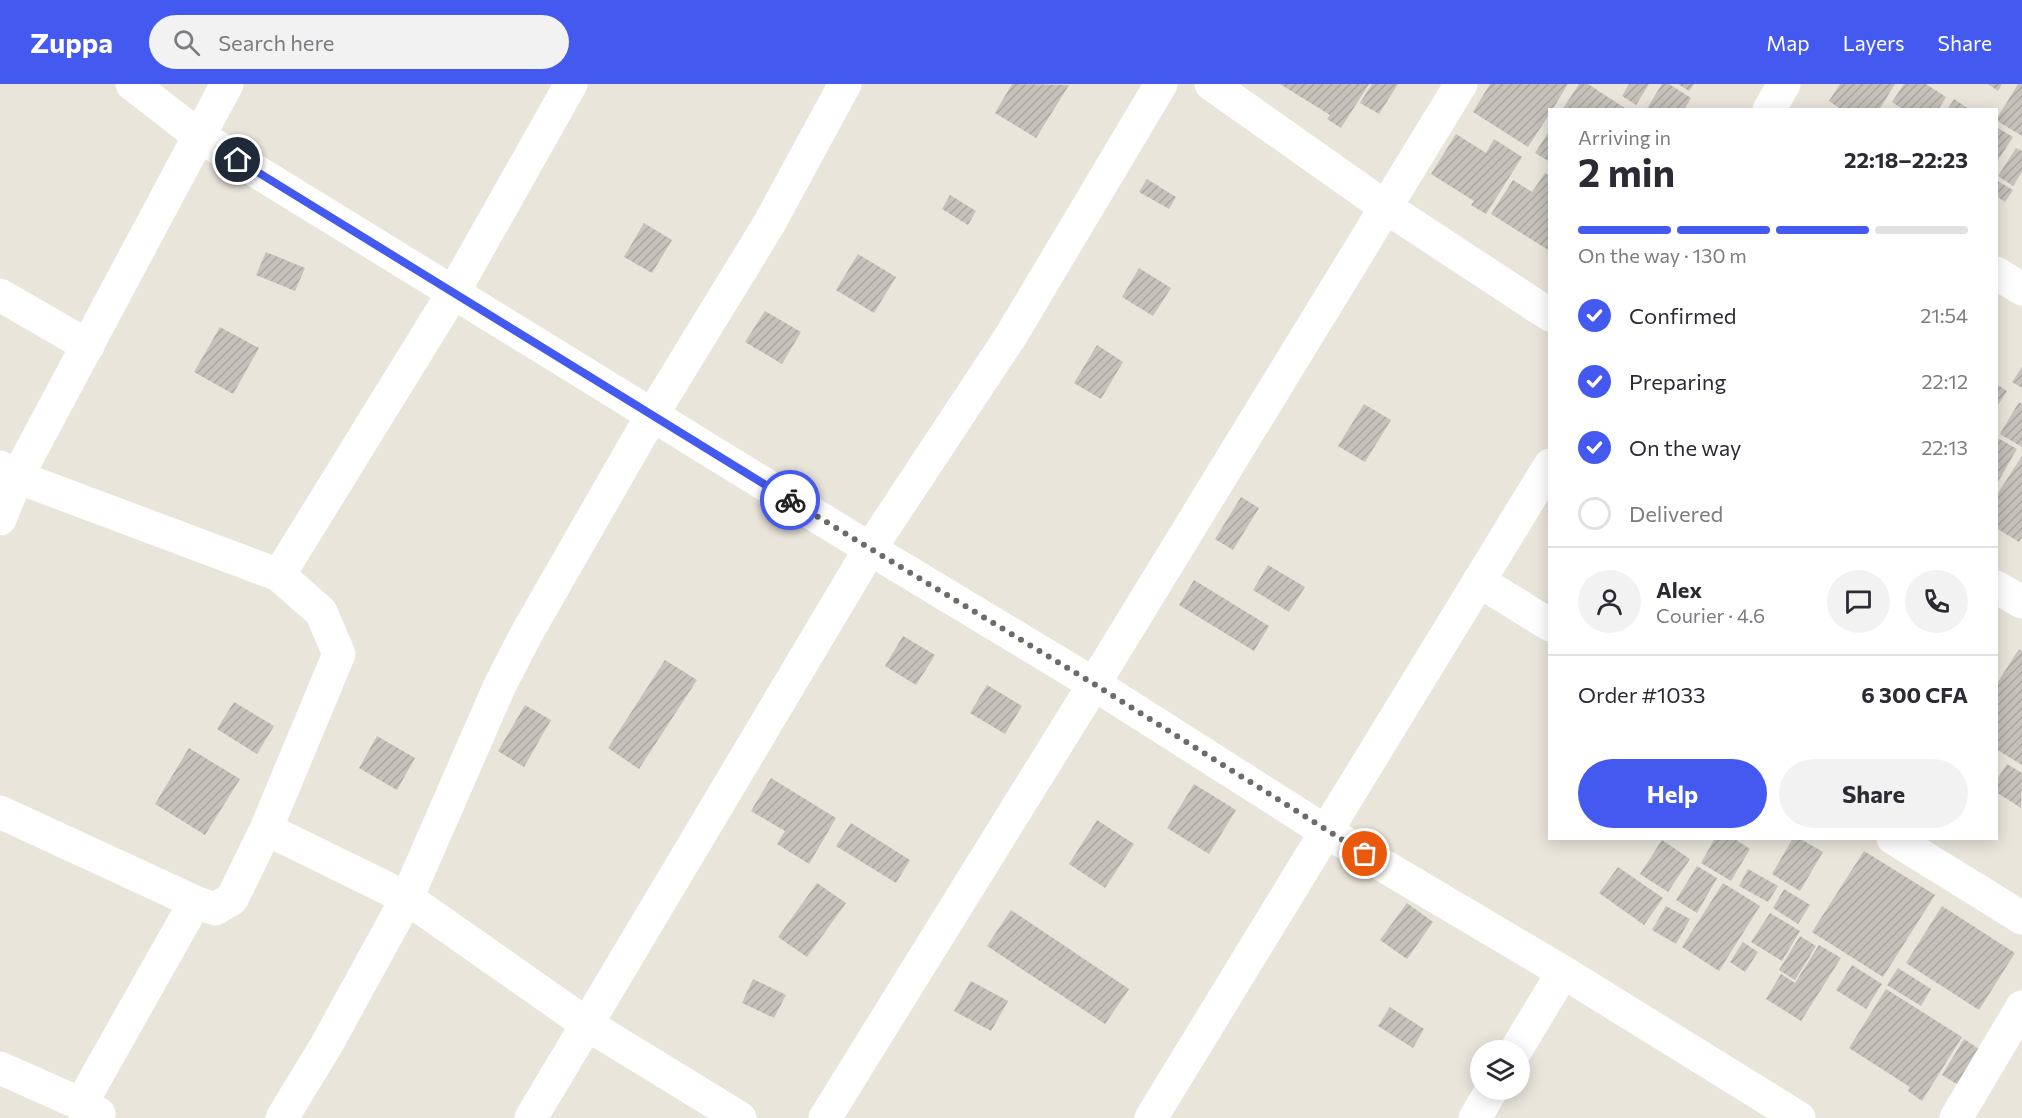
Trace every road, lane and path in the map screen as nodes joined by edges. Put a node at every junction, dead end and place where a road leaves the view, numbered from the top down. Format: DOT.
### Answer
graph roads {
  1 [pos="132,84"];
  2 [pos="227,84"];
  3 [pos="571,84"];
  4 [pos="845,84"];
  5 [pos="1161,84"];
  6 [pos="1211,84"];
  7 [pos="1461,84"];
  8 [pos="1784,84"];
  9 [pos="1770,108"];
  10 [pos="199,136"];
  11 [pos="1384,206"];
  12 [pos="1998,274"];
  13 [pos="2022,289"];
  14 [pos="453,293"];
  15 [pos="0,295"];
  16 [pos="1548,314"];
  17 [pos="88,346"];
  18 [pos="652,415"];
  19 [pos="1548,468"];
  20 [pos="9,472"];
  21 [pos="0,519"];
  22 [pos="870,549"];
  23 [pos="279,575"];
  24 [pos="1479,581"];
  25 [pos="1998,588"];
  26 [pos="2022,602"];
  27 [pos="1548,624"];
  28 [pos="1094,684"];
  29 [pos="0,812"];
  30 [pos="266,829"];
  31 [pos="1325,831"];
  32 [pos="1896,840"];
  33 [pos="407,898"];
  34 [pos="195,902"];
  35 [pos="2022,918"];
  36 [pos="1563,972"];
  37 [pos="2022,1007"];
  38 [pos="588,1025"];
  39 [pos="1522,1040"];
  40 [pos="0,1068"];
  41 [pos="1486,1100"];
  42 [pos="91,1113"];
  43 [pos="1785,1114"];
  44 [pos="282,1118"];
  45 [pos="531,1118"];
  46 [pos="740,1118"];
  47 [pos="825,1118"];
  48 [pos="1151,1118"];
  49 [pos="1475,1118"];
  50 [pos="1956,1118"];
  1 -- 10 [label="street"];
  2 -- 10 [label="street"];
  3 -- 14 [label="street"];
  4 -- 18 [label="street"];
  5 -- 22 [label="street"];
  6 -- 11 [label="street"];
  7 -- 11 [label="street"];
  8 -- 9 [label="street"];
  10 -- 14 [label="street"];
  10 -- 17 [label="street"];
  11 -- 16 [label="street"];
  11 -- 28 [label="street"];
  12 -- 13 [label="street"];
  14 -- 18 [label="street"];
  14 -- 23 [label="street"];
  15 -- 17 [label="street"];
  17 -- 20 [label="street"];
  18 -- 22 [label="street"];
  18 -- 33 [label="street"];
  19 -- 24 [label="street"];
  20 -- 21 [label="street"];
  20 -- 23 [label="street"];
  22 -- 28 [label="street"];
  22 -- 38 [label="street"];
  23 -- 30 [label="street"];
  24 -- 27 [label="street"];
  24 -- 31 [label="street"];
  25 -- 26 [label="street"];
  28 -- 31 [label="street"];
  28 -- 47 [label="street"];
  29 -- 34 [label="street"];
  30 -- 33 [label="street"];
  30 -- 34 [label="street"];
  31 -- 36 [label="street"];
  31 -- 48 [label="street"];
  32 -- 35 [label="street"];
  33 -- 38 [label="street"];
  33 -- 44 [label="street"];
  34 -- 42 [label="street"];
  36 -- 39 [label="street"];
  36 -- 43 [label="street"];
  37 -- 50 [label="street"];
  38 -- 45 [label="street"];
  38 -- 46 [label="street"];
  40 -- 42 [label="street"];
  41 -- 49 [label="street"];
}
